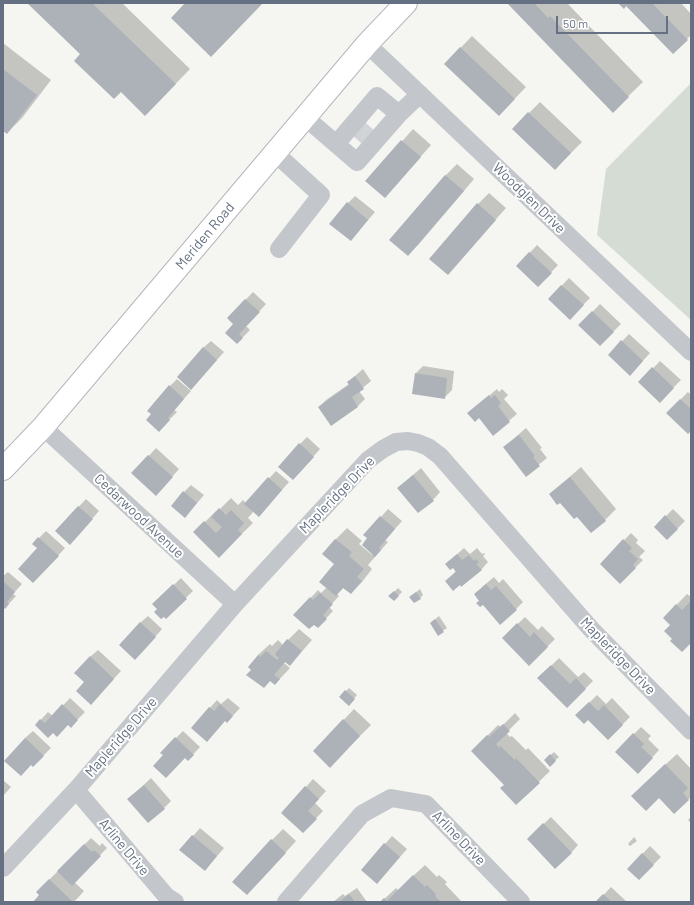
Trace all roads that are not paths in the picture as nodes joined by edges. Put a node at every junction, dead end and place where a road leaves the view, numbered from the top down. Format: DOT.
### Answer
graph roads {
  1 [pos="406,3"];
  2 [pos="367,44"];
  3 [pos="420,94"];
  4 [pos="399,114"];
  5 [pos="306,118"];
  6 [pos="364,134"];
  7 [pos="336,144"];
  8 [pos="275,153"];
  9 [pos="280,249"];
  10 [pos="691,352"];
  11 [pos="43,427"];
  12 [pos="3,469"];
  13 [pos="235,604"];
  14 [pos="691,730"];
  15 [pos="76,790"];
  16 [pos="3,868"];
  17 [pos="175,902"];
  18 [pos="286,902"];
  19 [pos="521,902"];
  1 -- 2 [label="main road, Meriden Road"];
  2 -- 3 [label="street, Woodglen Drive"];
  2 -- 5 [label="main road, Meriden Road"];
  3 -- 4 [label="street"];
  3 -- 10 [label="street, Woodglen Drive"];
  4 -- 6 [label="street"];
  4 -- 6 [label="street"];
  5 -- 7 [label="street"];
  5 -- 8 [label="main road, Meriden Road"];
  6 -- 7 [label="street"];
  6 -- 7 [label="street"];
  8 -- 9 [label="street"];
  8 -- 11 [label="main road, Meriden Road"];
  11 -- 12 [label="main road, Meriden Road"];
  11 -- 13 [label="street, Cedarwood Avenue"];
  13 -- 14 [label="street, Mapleridge Drive"];
  13 -- 15 [label="street, Mapleridge Drive"];
  15 -- 16 [label="street, Mapleridge Drive"];
  15 -- 17 [label="street, Arline Drive"];
  18 -- 19 [label="street, Arline Drive"];
}
